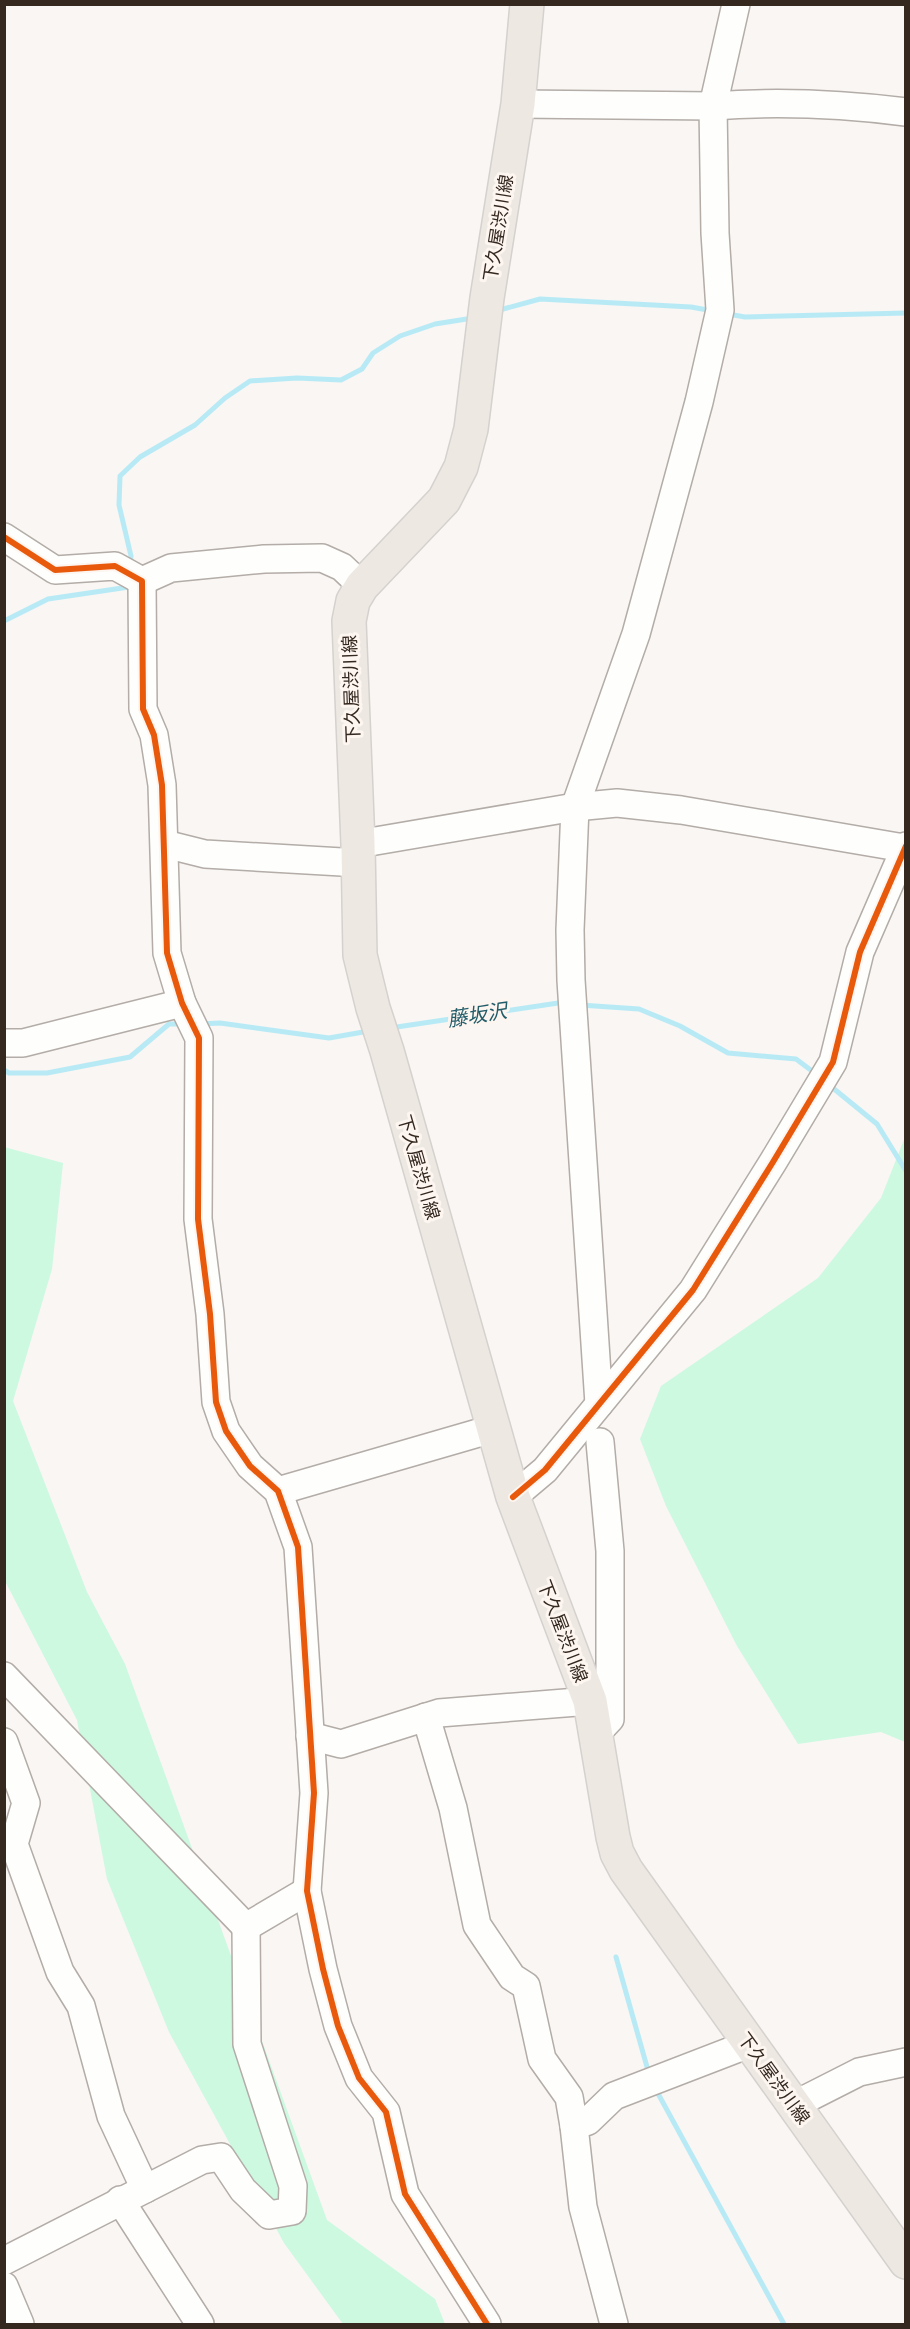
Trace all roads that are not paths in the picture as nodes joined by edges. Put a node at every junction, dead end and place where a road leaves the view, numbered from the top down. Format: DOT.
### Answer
graph roads {
  1 [pos="527,4"];
  2 [pos="736,4"];
  3 [pos="518,104"];
  4 [pos="713,106"];
  5 [pos="906,112"];
  6 [pos="4,537"];
  7 [pos="142,580"];
  8 [pos="362,586"];
  9 [pos="575,807"];
  10 [pos="165,844"];
  11 [pos="905,847"];
  12 [pos="359,854"];
  13 [pos="182,1003"];
  14 [pos="4,1042"];
  15 [pos="599,1404"];
  16 [pos="492,1429"];
  17 [pos="600,1442"];
  18 [pos="278,1491"];
  19 [pos="513,1497"];
  20 [pos="4,1676"];
  21 [pos="590,1701"];
  22 [pos="426,1717"];
  23 [pos="310,1736"];
  24 [pos="594,1736"];
  25 [pos="5,1743"];
  26 [pos="307,1891"];
  27 [pos="246,1927"];
  28 [pos="749,2044"];
  29 [pos="906,2062"];
  30 [pos="794,2105"];
  31 [pos="574,2126"];
  32 [pos="145,2189"];
  33 [pos="120,2200"];
  34 [pos="4,2261"];
  35 [pos="906,2262"];
  36 [pos="4,2286"];
  37 [pos="20,2325"];
  38 [pos="200,2325"];
  39 [pos="487,2325"];
  40 [pos="614,2325"];
  1 -- 3 [label="main road, 下久屋渋川線"];
  2 -- 4 [label="street"];
  3 -- 4 [label="street"];
  3 -- 8 [label="main road, 下久屋渋川線"];
  4 -- 5 [label="street"];
  4 -- 9 [label="street"];
  6 -- 7 [label="street"];
  7 -- 8 [label="street"];
  7 -- 10 [label="street"];
  8 -- 12 [label="main road, 下久屋渋川線"];
  9 -- 11 [label="street"];
  9 -- 12 [label="street"];
  9 -- 15 [label="street"];
  10 -- 12 [label="street"];
  10 -- 13 [label="street"];
  11 -- 15 [label="street"];
  12 -- 16 [label="main road, 下久屋渋川線"];
  13 -- 14 [label="street"];
  13 -- 18 [label="street"];
  15 -- 19 [label="street"];
  16 -- 18 [label="street"];
  16 -- 19 [label="main road, 下久屋渋川線"];
  17 -- 24 [label="street"];
  18 -- 23 [label="street"];
  19 -- 21 [label="main road, 下久屋渋川線"];
  20 -- 27 [label="street"];
  21 -- 22 [label="street"];
  21 -- 24 [label="main road, 下久屋渋川線"];
  22 -- 23 [label="street"];
  22 -- 31 [label="street"];
  23 -- 26 [label="street"];
  24 -- 28 [label="main road, 下久屋渋川線"];
  25 -- 32 [label="street"];
  26 -- 27 [label="street"];
  26 -- 39 [label="street"];
  27 -- 32 [label="street"];
  28 -- 30 [label="main road, 下久屋渋川線"];
  28 -- 31 [label="street"];
  29 -- 30 [label="street"];
  30 -- 35 [label="main road, 下久屋渋川線"];
  31 -- 40 [label="street"];
  32 -- 33 [label="street"];
  33 -- 34 [label="street"];
  33 -- 38 [label="street"];
  36 -- 37 [label="street"];
}
